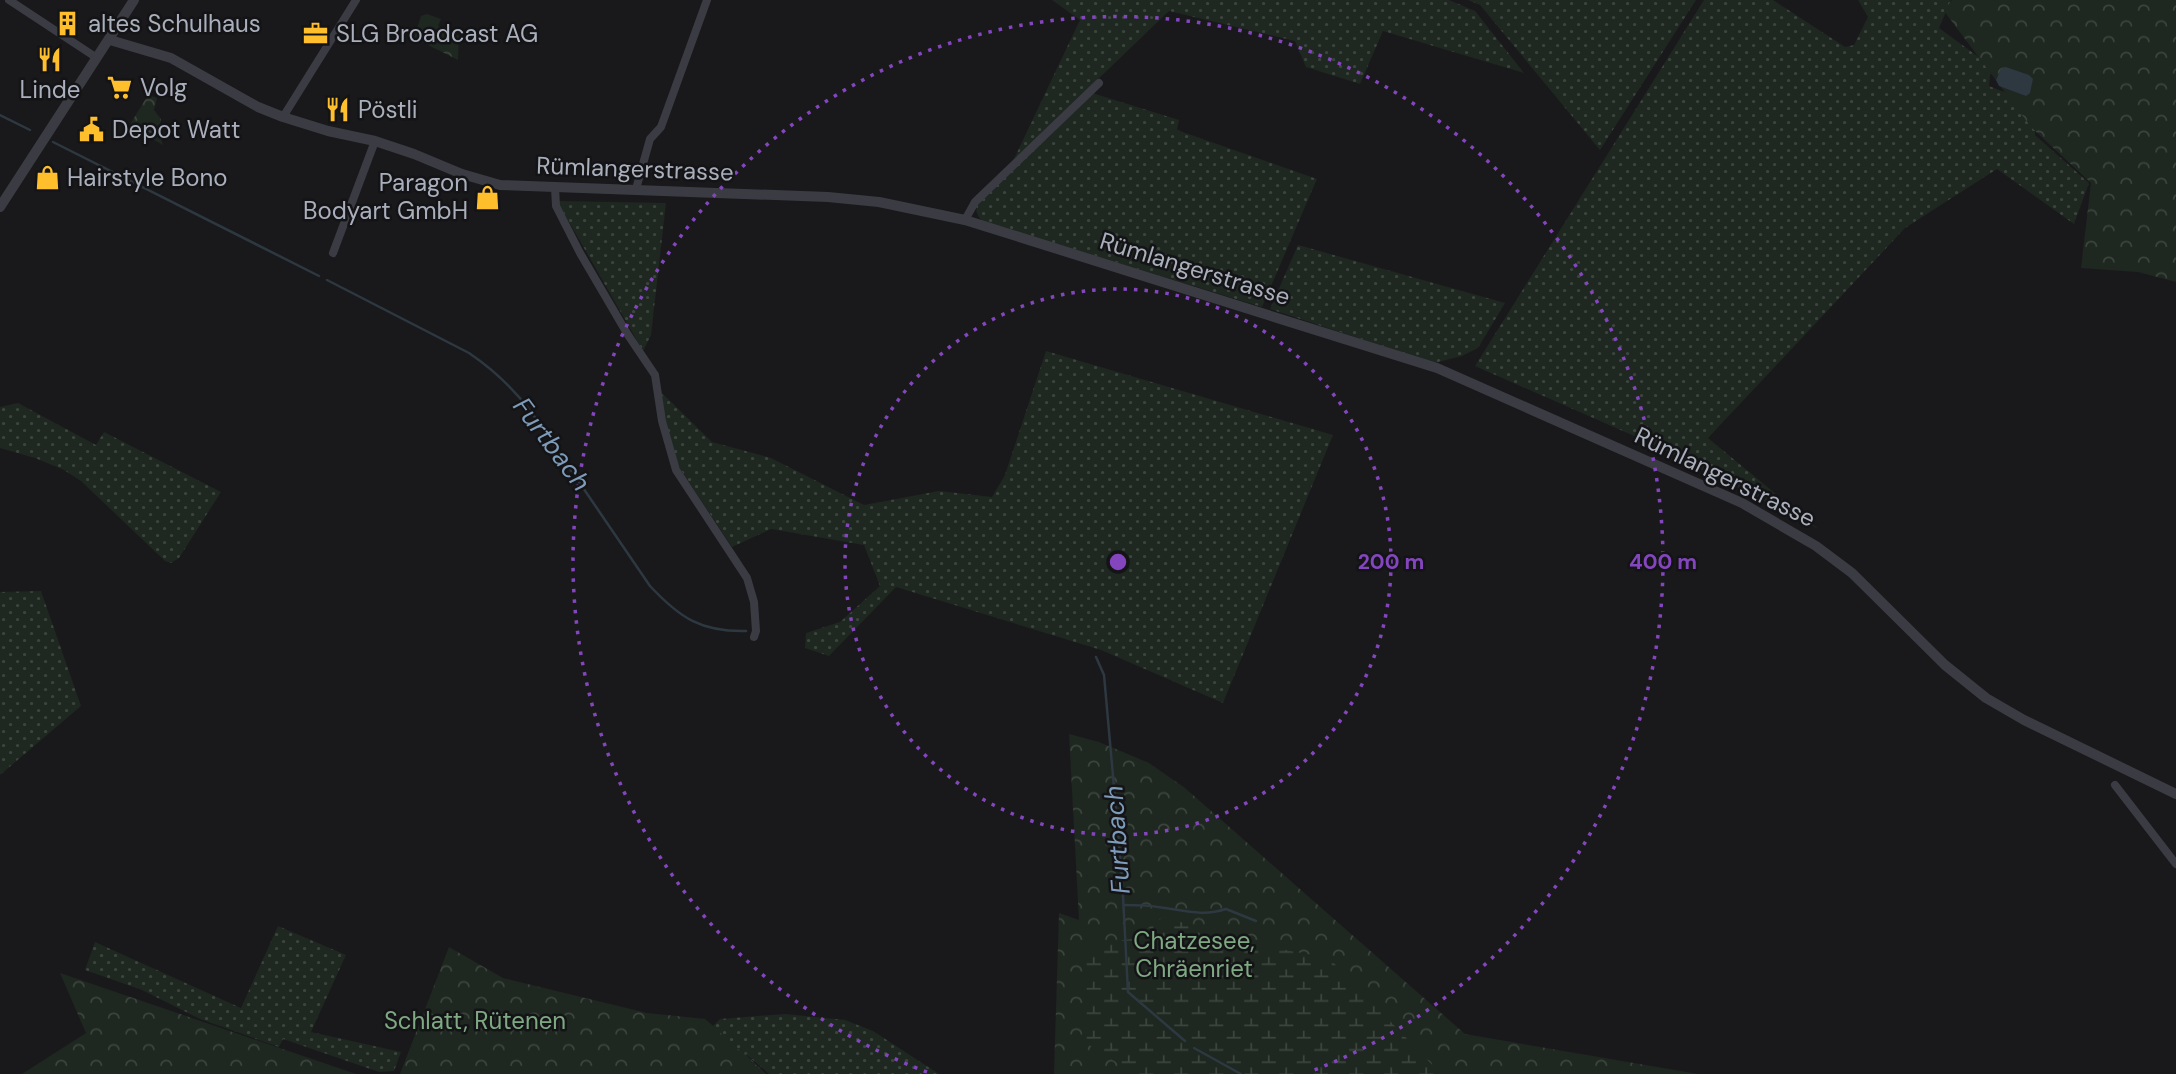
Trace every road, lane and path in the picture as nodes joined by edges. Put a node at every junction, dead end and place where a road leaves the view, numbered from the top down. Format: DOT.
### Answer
graph roads {
  1 [pos="134,0"];
  2 [pos="356,0"];
  3 [pos="707,0"];
  4 [pos="12,1"];
  5 [pos="110,40"];
  6 [pos="97,58"];
  7 [pos="1099,83"];
  8 [pos="283,117"];
  9 [pos="375,141"];
  10 [pos="555,188"];
  11 [pos="636,189"];
  12 [pos="0,207"];
  13 [pos="965,220"];
  14 [pos="333,253"];
  15 [pos="754,637"];
  16 [pos="2115,785"];
  17 [pos="2176,794"];
  18 [pos="2176,863"];
  1 -- 5 [label="street"];
  2 -- 8 [label="street"];
  3 -- 11 [label="street"];
  4 -- 6 [label="street"];
  5 -- 6 [label="street"];
  5 -- 8 [label="street, Rümlangerstrasse"];
  6 -- 12 [label="street"];
  7 -- 13 [label="street"];
  8 -- 9 [label="street, Rümlangerstrasse"];
  9 -- 10 [label="street, Rümlangerstrasse"];
  9 -- 14 [label="street"];
  10 -- 11 [label="street, Rümlangerstrasse"];
  10 -- 15 [label="street"];
  11 -- 13 [label="street, Rümlangerstrasse"];
  13 -- 17 [label="street, Rümlangerstrasse"];
  16 -- 18 [label="street"];
}
